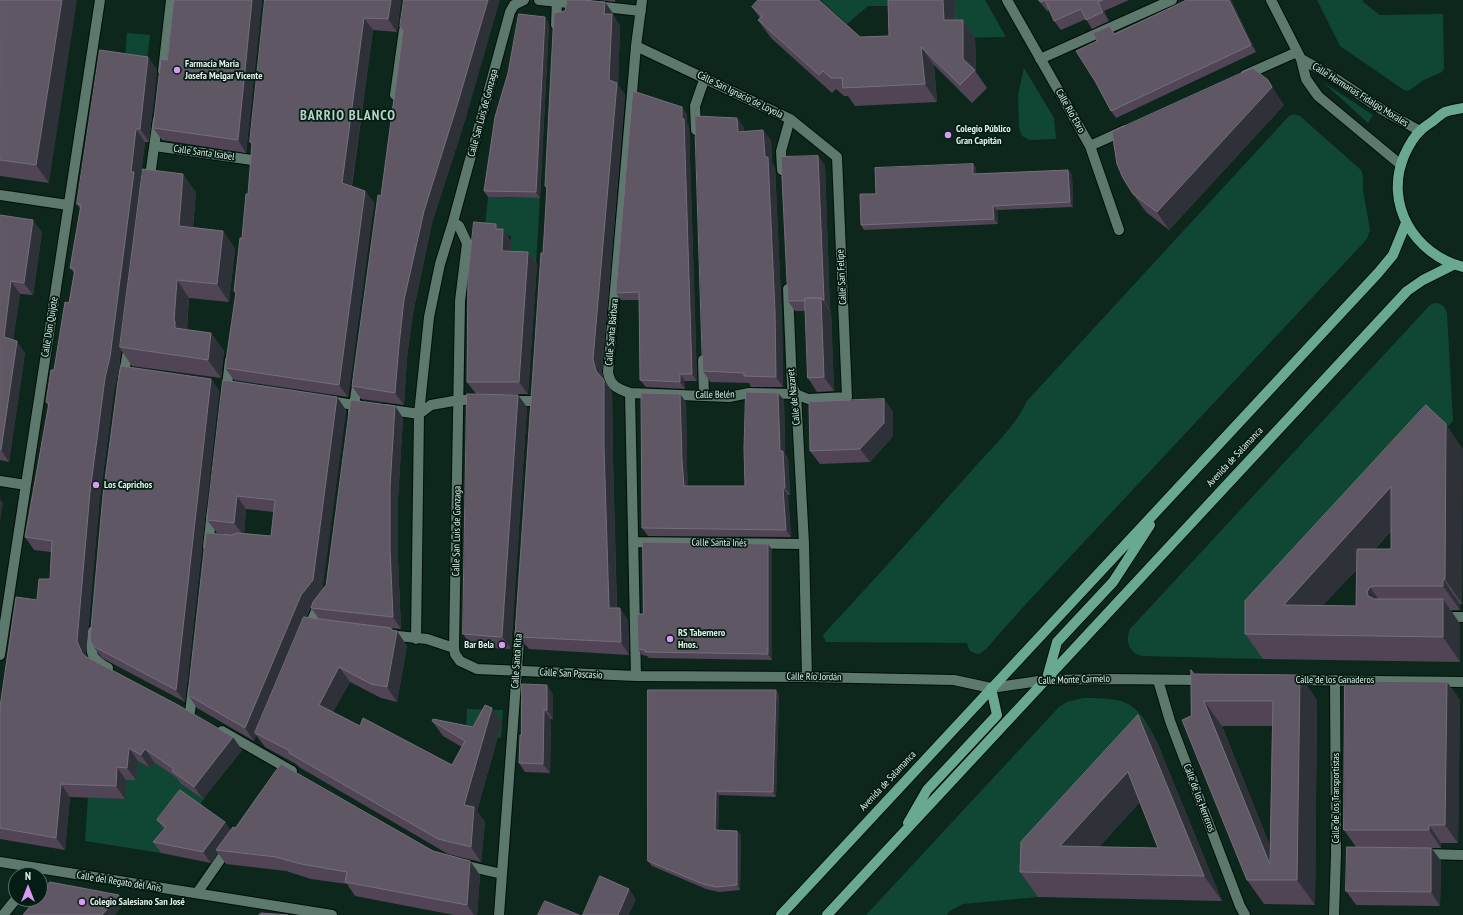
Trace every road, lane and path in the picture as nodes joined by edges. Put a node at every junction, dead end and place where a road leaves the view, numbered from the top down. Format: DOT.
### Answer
graph roads {
  1 [pos="100,0"];
  2 [pos="172,0"];
  3 [pos="539,0"];
  4 [pos="642,0"];
  5 [pos="1007,0"];
  6 [pos="1172,0"];
  7 [pos="1271,0"];
  8 [pos="557,1"];
  9 [pos="516,2"];
  10 [pos="641,11"];
  11 [pos="405,22"];
  12 [pos="556,32"];
  13 [pos="636,46"];
  14 [pos="1299,55"];
  15 [pos="1040,59"];
  16 [pos="704,77"];
  17 [pos="1235,80"];
  18 [pos="162,85"];
  19 [pos="393,105"];
  20 [pos="159,108"];
  21 [pos="1463,108"];
  22 [pos="790,119"];
  23 [pos="1137,125"];
  24 [pos="1420,131"];
  25 [pos="696,138"];
  26 [pos="155,146"];
  27 [pos="1090,146"];
  28 [pos="837,156"];
  29 [pos="252,160"];
  30 [pos="1401,165"];
  31 [pos="783,177"];
  32 [pos="148,194"];
  33 [pos="0,195"];
  34 [pos="68,205"];
  35 [pos="454,222"];
  36 [pos="1406,223"];
  37 [pos="1119,230"];
  38 [pos="1458,266"];
  39 [pos="787,278"];
  40 [pos="130,333"];
  41 [pos="231,348"];
  42 [pos="703,351"];
  43 [pos="359,372"];
  44 [pos="120,392"];
  45 [pos="630,393"];
  46 [pos="796,394"];
  47 [pos="704,396"];
  48 [pos="848,397"];
  49 [pos="321,400"];
  50 [pos="459,400"];
  51 [pos="474,400"];
  52 [pos="504,401"];
  53 [pos="534,401"];
  54 [pos="225,402"];
  55 [pos="354,405"];
  56 [pos="419,414"];
  57 [pos="352,420"];
  58 [pos="0,481"];
  59 [pos="26,485"];
  60 [pos="214,501"];
  61 [pos="1164,504"];
  62 [pos="633,542"];
  63 [pos="804,544"];
  64 [pos="208,554"];
  65 [pos="328,596"];
  66 [pos="520,614"];
  67 [pos="1434,617"];
  68 [pos="1463,617"];
  69 [pos="94,623"];
  70 [pos="310,625"];
  71 [pos="323,626"];
  72 [pos="380,634"];
  73 [pos="304,639"];
  74 [pos="416,639"];
  75 [pos="454,648"];
  76 [pos="0,655"];
  77 [pos="460,661"];
  78 [pos="517,671"];
  79 [pos="117,673"];
  80 [pos="636,676"];
  81 [pos="808,677"];
  82 [pos="194,680"];
  83 [pos="1046,680"];
  84 [pos="1158,680"];
  85 [pos="1216,680"];
  86 [pos="1280,680"];
  87 [pos="1335,680"];
  88 [pos="1463,682"];
  89 [pos="991,688"];
  90 [pos="190,712"];
  91 [pos="217,727"];
  92 [pos="302,776"];
  93 [pos="236,838"];
  94 [pos="898,839"];
  95 [pos="1336,854"];
  96 [pos="1347,854"];
  97 [pos="1416,854"];
  98 [pos="1463,854"];
  99 [pos="453,862"];
  100 [pos="1,863"];
  101 [pos="16,867"];
  102 [pos="48,874"];
  103 [pos="502,874"];
  104 [pos="804,891"];
  105 [pos="196,893"];
  106 [pos="10,907"];
  107 [pos="3,915"];
  108 [pos="332,915"];
  109 [pos="499,915"];
  110 [pos="781,915"];
  111 [pos="788,915"];
  112 [pos="827,915"];
  113 [pos="1245,915"];
  114 [pos="1334,915"];
  1 -- 34 [label="street, Calle Don Quijote"];
  2 -- 18 [label="street"];
  3 -- 8 [label="street"];
  4 -- 10 [label="street, Calle Santa Bárbara"];
  5 -- 15 [label="street, Calle Río Ebro"];
  6 -- 15 [label="street"];
  7 -- 14 [label="street, Calle Hermanas Fidalgo Morales"];
  8 -- 10 [label="street"];
  8 -- 12 [label="street"];
  9 -- 35 [label="street, Calle San Luis de Gonzaga"];
  10 -- 13 [label="street, Calle Santa Bárbara"];
  11 -- 19 [label="street"];
  13 -- 16 [label="street, Calle San Ignacio de Loyola"];
  13 -- 45 [label="street, Calle Santa Bárbara"];
  14 -- 17 [label="street"];
  14 -- 24 [label="street, Calle Hermanas Fidalgo Morales"];
  14 -- 30 [label="street, Calle Hermanas Fidalgo Morales"];
  15 -- 27 [label="street, Calle Río Ebro"];
  16 -- 22 [label="street, Calle San Ignacio de Loyola"];
  16 -- 25 [label="street"];
  20 -- 26 [label="street"];
  21 -- 24 [label="main road"];
  22 -- 28 [label="street, Calle San Ignacio de Loyola"];
  22 -- 31 [label="street"];
  23 -- 27 [label="street"];
  24 -- 30 [label="main road"];
  26 -- 29 [label="street, Calle Santa Isabel"];
  26 -- 32 [label="street"];
  27 -- 37 [label="street, Calle Río Ebro"];
  28 -- 48 [label="street, Calle San Felipe"];
  30 -- 36 [label="main road"];
  33 -- 34 [label="street"];
  34 -- 59 [label="street, Calle Don Quijote"];
  35 -- 50 [label="street, Calle San Luis de Gonzaga"];
  35 -- 56 [label="street, Calle San Luis de Gonzaga"];
  36 -- 38 [label="main road"];
  36 -- 61 [label="main road, Avenida de Salamanca"];
  38 -- 83 [label="main road, Avenida de Salamanca"];
  39 -- 46 [label="street, Calle de Nazaret"];
  40 -- 44 [label="street"];
  41 -- 54 [label="street"];
  42 -- 47 [label="street"];
  43 -- 55 [label="street"];
  45 -- 47 [label="street, Calle Belén"];
  45 -- 62 [label="street"];
  46 -- 47 [label="street, Calle Belén"];
  46 -- 48 [label="street, Calle Belén"];
  46 -- 63 [label="street, Calle de Nazaret"];
  49 -- 55 [label="street"];
  50 -- 51 [label="street"];
  50 -- 56 [label="street"];
  50 -- 75 [label="street, Calle San Luis de Gonzaga"];
  52 -- 53 [label="street"];
  55 -- 56 [label="street"];
  55 -- 57 [label="street"];
  56 -- 74 [label="street, Calle San Luis de Gonzaga"];
  58 -- 59 [label="street"];
  59 -- 76 [label="street, Calle Don Quijote"];
  60 -- 64 [label="street"];
  61 -- 83 [label="main road, Avenida de Salamanca"];
  61 -- 89 [label="main road, Avenida de Salamanca"];
  62 -- 63 [label="street, Calle Santa Inés"];
  62 -- 80 [label="street"];
  63 -- 81 [label="street, Calle de Nazaret"];
  65 -- 70 [label="street"];
  66 -- 78 [label="street, Calle Santa Rita"];
  67 -- 68 [label="street"];
  69 -- 79 [label="street"];
  70 -- 71 [label="street"];
  70 -- 73 [label="street"];
  72 -- 74 [label="street"];
  74 -- 75 [label="street"];
  75 -- 77 [label="street, Calle San Luis de Gonzaga"];
  77 -- 78 [label="street, Calle San Pascasio"];
  78 -- 80 [label="street, Calle San Pascasio"];
  78 -- 103 [label="street, Calle Santa Rita"];
  80 -- 81 [label="street, Calle Río Jordán"];
  81 -- 89 [label="street, Calle Río Jordán"];
  82 -- 90 [label="street"];
  83 -- 84 [label="street, Calle Monte Carmelo"];
  83 -- 89 [label="street, Calle Monte Carmelo"];
  83 -- 94 [label="main road, Avenida de Salamanca"];
  84 -- 85 [label="street"];
  84 -- 113 [label="street, Calle de los Herreros"];
  86 -- 87 [label="street, Calle de los Ganaderos"];
  87 -- 88 [label="street, Calle de los Ganaderos"];
  87 -- 95 [label="street, Calle de los Transportistas"];
  89 -- 94 [label="main road, Avenida de Salamanca"];
  89 -- 104 [label="main road, Avenida de Salamanca"];
  91 -- 92 [label="street"];
  93 -- 105 [label="street"];
  94 -- 112 [label="main road, Avenida de Salamanca"];
  95 -- 96 [label="street"];
  95 -- 114 [label="street, Calle de los Transportistas"];
  97 -- 98 [label="street"];
  99 -- 103 [label="street"];
  100 -- 101 [label="street, Calle del Regato del Anís"];
  102 -- 105 [label="street, Calle del Regato del Anís"];
  103 -- 109 [label="street, Calle Santa Rita"];
  104 -- 110 [label="main road, Avenida de Salamanca"];
  104 -- 111 [label="main road, Avenida de Salamanca"];
  105 -- 108 [label="street, Calle del Regato del Anís"];
  106 -- 107 [label="street"];
}
